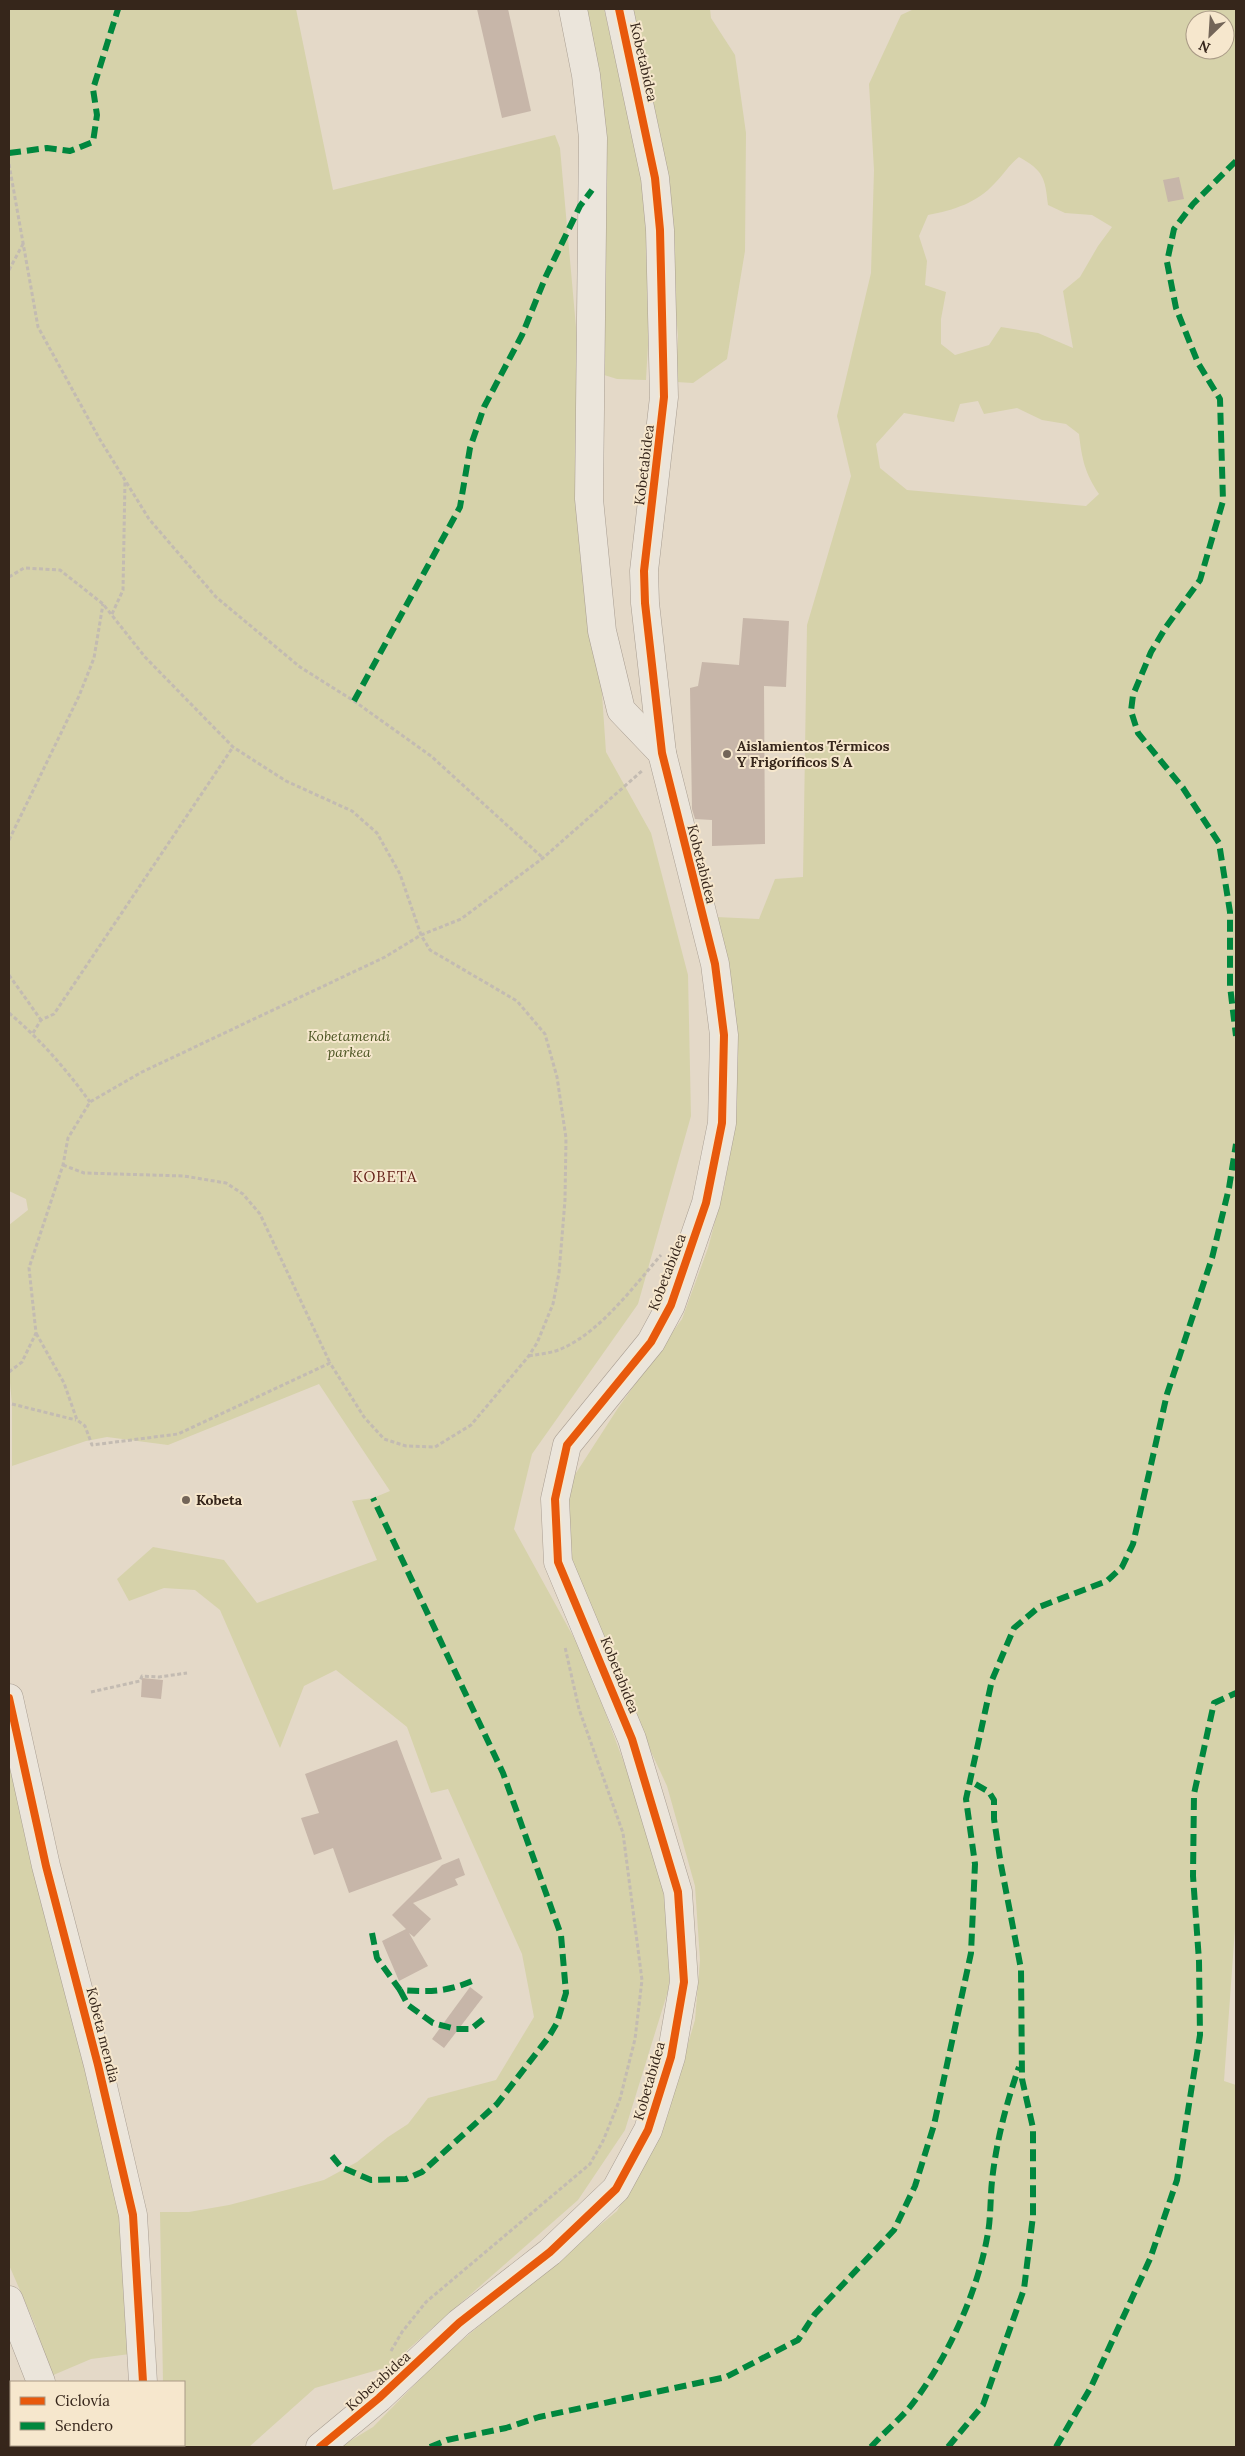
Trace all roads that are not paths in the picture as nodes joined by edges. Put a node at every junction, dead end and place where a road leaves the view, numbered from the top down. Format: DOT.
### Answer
graph roads {
  1 [pos="573,9"];
  2 [pos="619,9"];
  3 [pos="662,753"];
  4 [pos="9,1698"];
  5 [pos="9,2300"];
  6 [pos="41,2381"];
  7 [pos="143,2381"];
  8 [pos="320,2447"];
  1 -- 3 [label="street"];
  2 -- 3 [label="street, Kobetabidea"];
  3 -- 8 [label="street, Kobetabidea"];
  4 -- 7 [label="street, Kobeta mendia"];
  5 -- 6 [label="street"];
}
